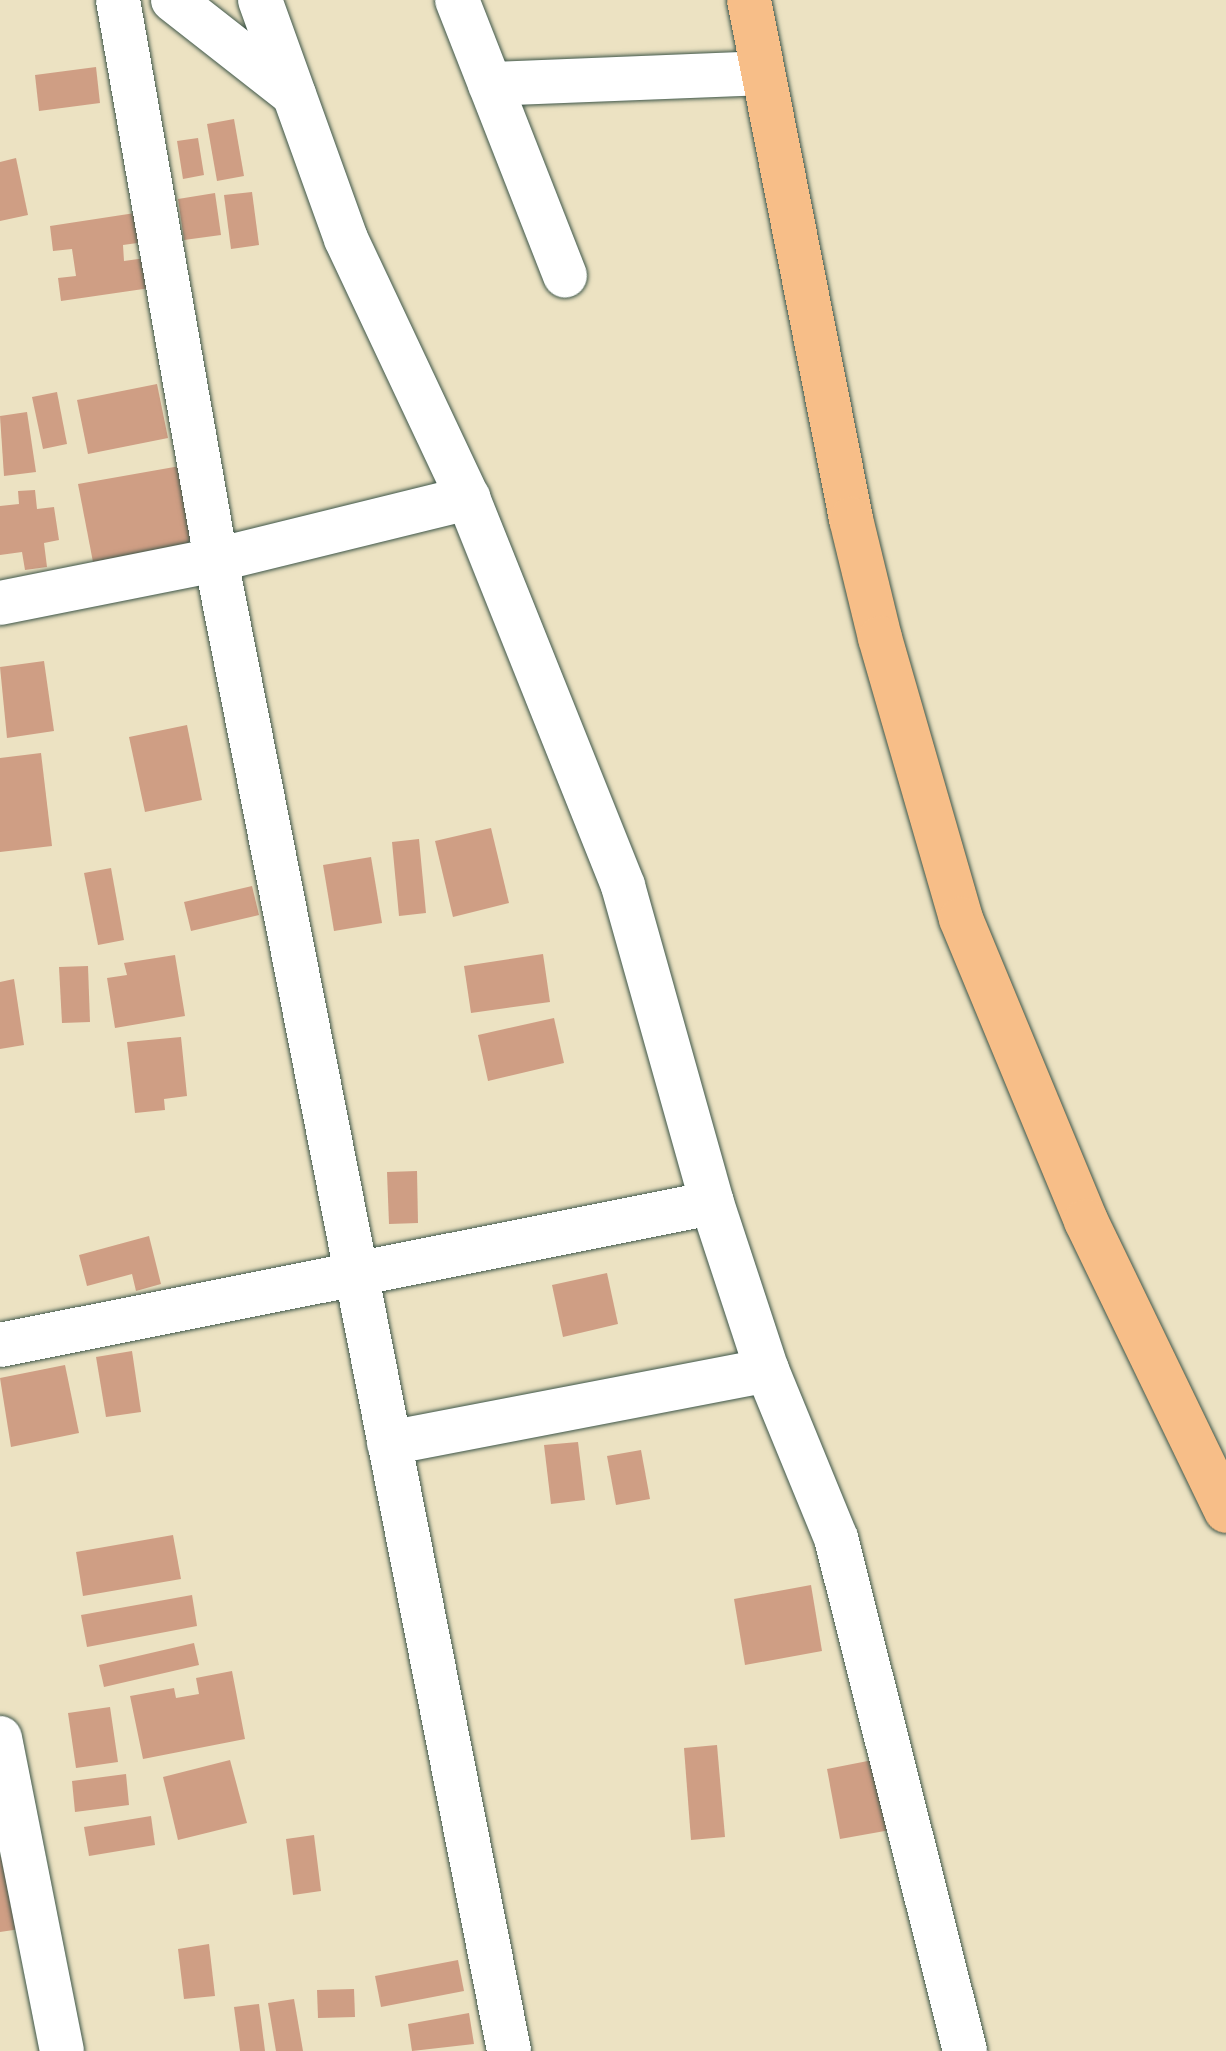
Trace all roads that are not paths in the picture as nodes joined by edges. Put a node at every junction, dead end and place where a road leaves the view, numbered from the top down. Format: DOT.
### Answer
graph roads {
  1 [pos="118,0"];
  2 [pos="173,0"];
  3 [pos="260,0"];
  4 [pos="457,0"];
  5 [pos="749,0"];
  6 [pos="763,73"];
  7 [pos="490,84"];
  8 [pos="294,95"];
  9 [pos="565,276"];
  10 [pos="468,498"];
  11 [pos="216,560"];
  12 [pos="0,603"];
  13 [pos="712,1203"];
  14 [pos="356,1274"];
  15 [pos="0,1345"];
  16 [pos="767,1370"];
  17 [pos="389,1443"];
  18 [pos="1226,1511"];
  19 [pos="0,1738"];
  20 [pos="62,2051"];
  21 [pos="509,2051"];
  22 [pos="965,2051"];
  1 -- 11 [label="street"];
  2 -- 8 [label="street"];
  3 -- 8 [label="street"];
  4 -- 7 [label="street"];
  5 -- 6 [label="highway"];
  6 -- 7 [label="street"];
  6 -- 18 [label="highway"];
  7 -- 9 [label="street"];
  8 -- 10 [label="street"];
  10 -- 11 [label="street"];
  10 -- 13 [label="street"];
  11 -- 12 [label="street"];
  11 -- 14 [label="street"];
  13 -- 14 [label="street"];
  13 -- 16 [label="street"];
  14 -- 15 [label="street"];
  14 -- 17 [label="street"];
  16 -- 17 [label="street"];
  16 -- 22 [label="street"];
  17 -- 21 [label="street"];
  19 -- 20 [label="street"];
}
